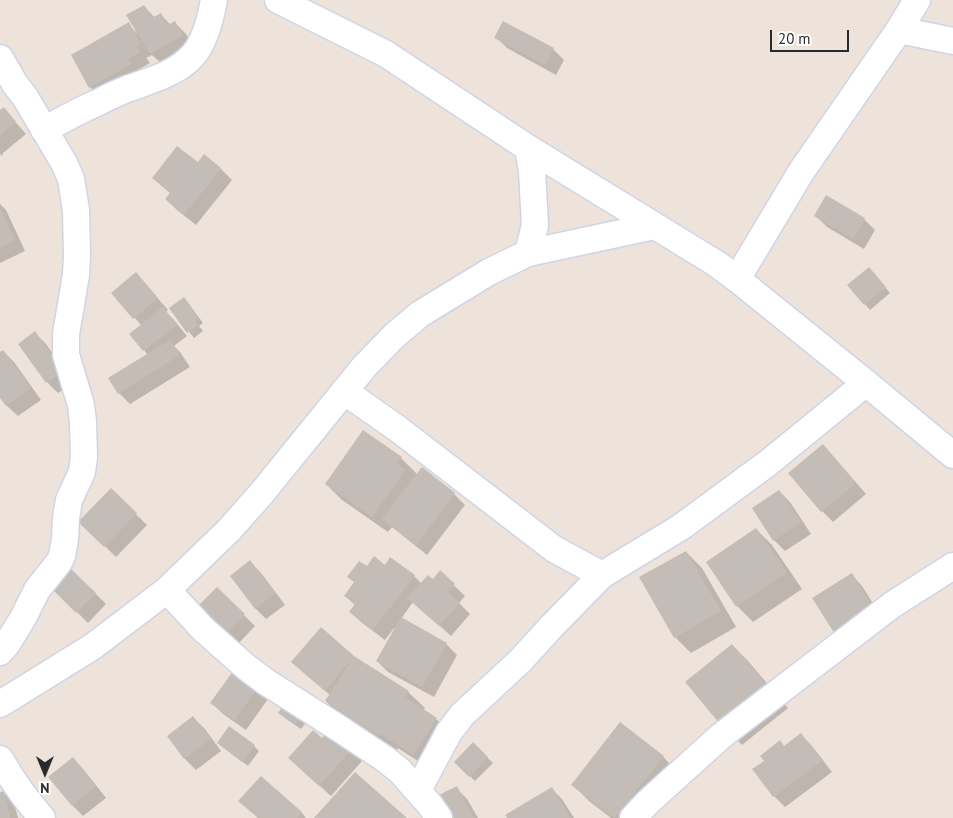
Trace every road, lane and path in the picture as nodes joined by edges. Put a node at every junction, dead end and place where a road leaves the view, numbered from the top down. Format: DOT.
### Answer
graph roads {
  1 [pos="214,0"];
  2 [pos="278,0"];
  3 [pos="917,0"];
  4 [pos="899,30"];
  5 [pos="953,40"];
  6 [pos="0,58"];
  7 [pos="44,130"];
  8 [pos="528,148"];
  9 [pos="654,226"];
  10 [pos="528,252"];
  11 [pos="737,279"];
  12 [pos="866,383"];
  13 [pos="344,391"];
  14 [pos="953,455"];
  15 [pos="953,566"];
  16 [pos="602,575"];
  17 [pos="167,590"];
  18 [pos="0,652"];
  19 [pos="0,704"];
  20 [pos="0,759"];
  21 [pos="418,790"];
  22 [pos="42,818"];
  23 [pos="439,818"];
  24 [pos="633,818"];
  1 -- 7 [label="street"];
  2 -- 8 [label="street"];
  3 -- 4 [label="street"];
  4 -- 5 [label="street"];
  4 -- 11 [label="street"];
  6 -- 7 [label="street"];
  7 -- 18 [label="street"];
  8 -- 9 [label="street"];
  8 -- 10 [label="street"];
  9 -- 10 [label="street"];
  9 -- 11 [label="street"];
  10 -- 13 [label="street"];
  11 -- 12 [label="street"];
  12 -- 14 [label="street"];
  12 -- 16 [label="street"];
  13 -- 16 [label="street"];
  13 -- 17 [label="street"];
  15 -- 24 [label="street"];
  16 -- 21 [label="street"];
  17 -- 19 [label="street"];
  17 -- 21 [label="street"];
  20 -- 22 [label="street"];
  21 -- 23 [label="street"];
}
